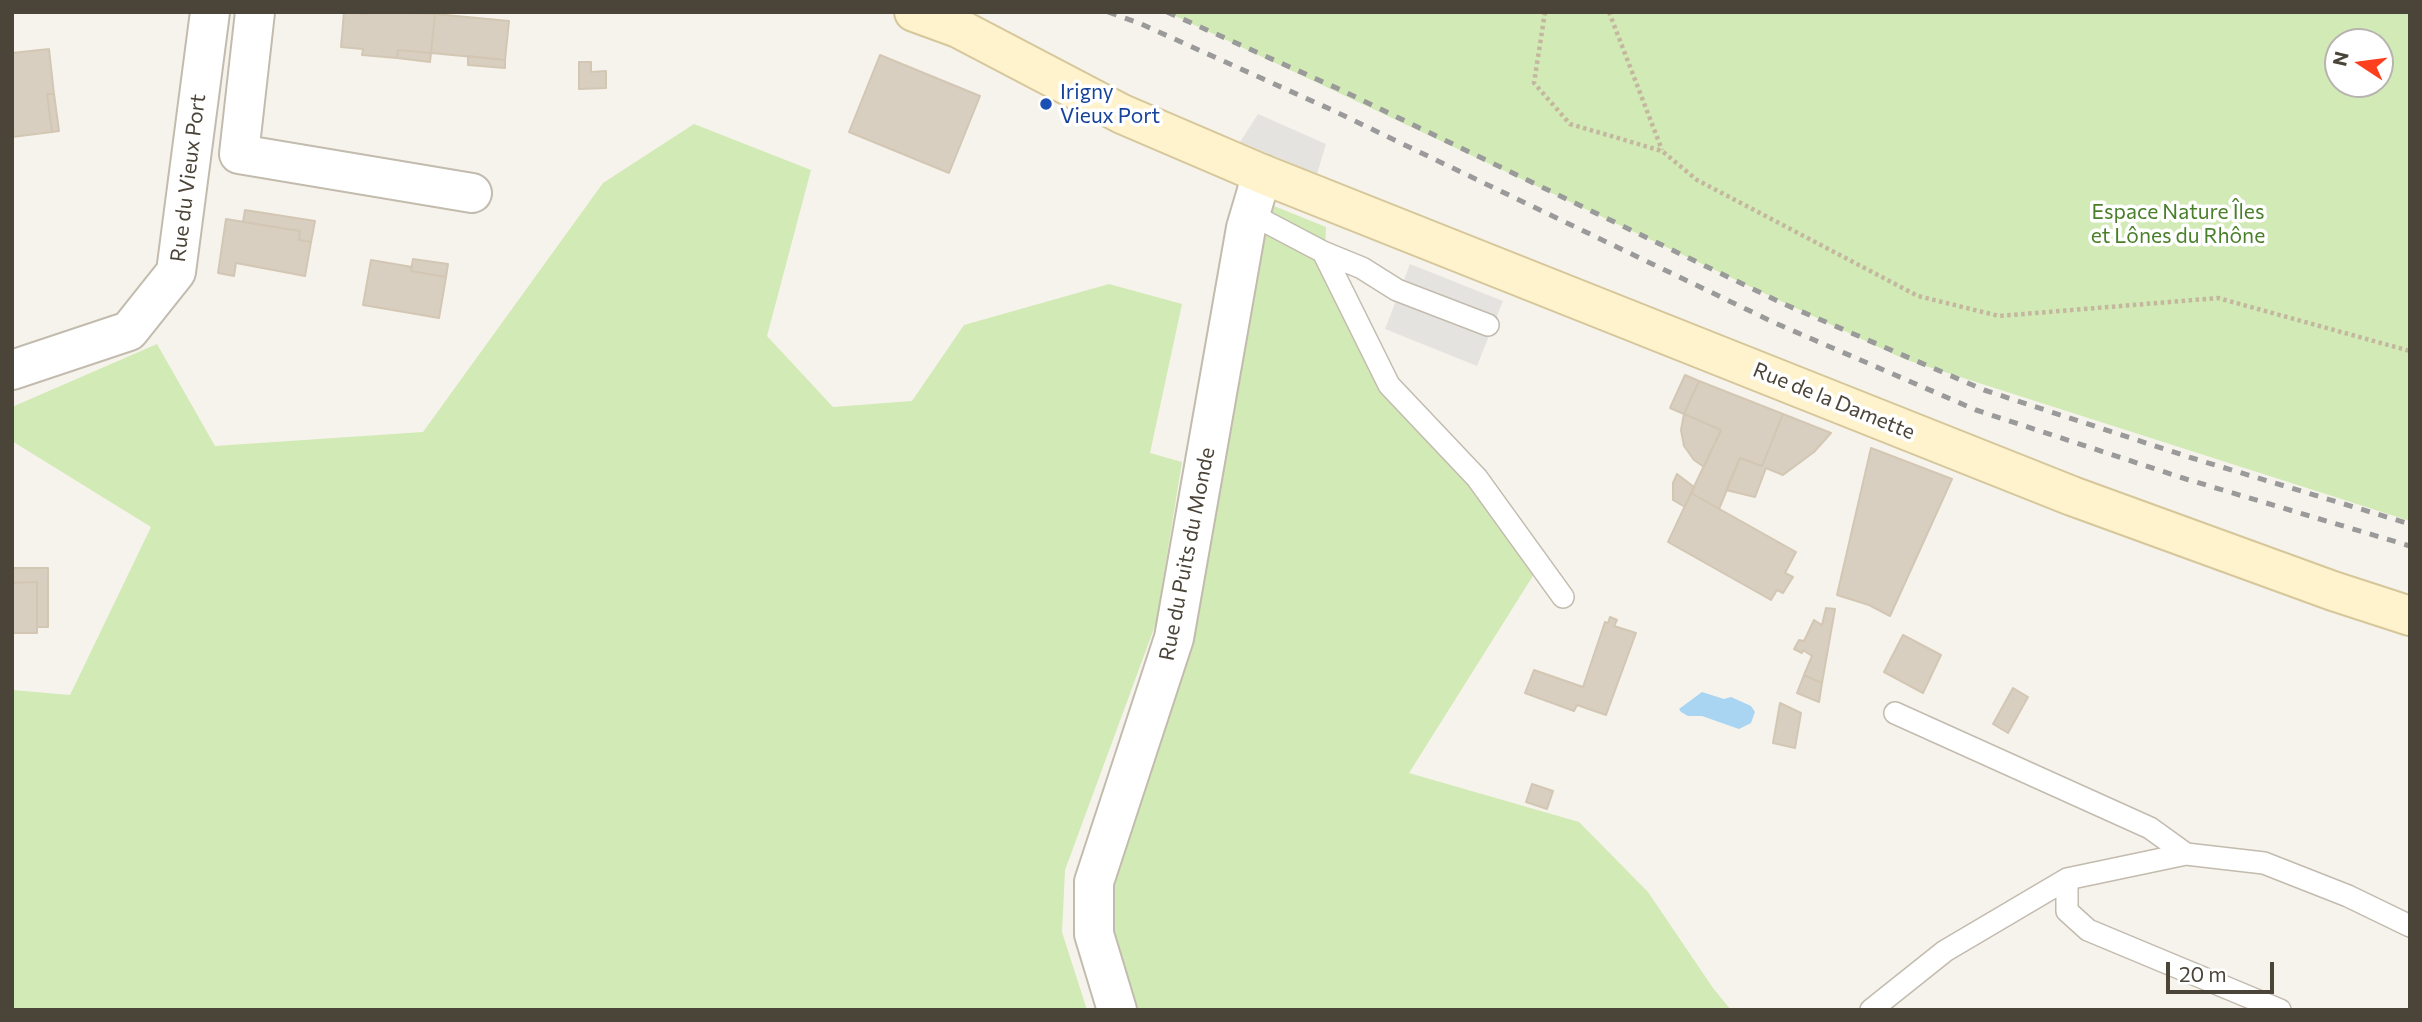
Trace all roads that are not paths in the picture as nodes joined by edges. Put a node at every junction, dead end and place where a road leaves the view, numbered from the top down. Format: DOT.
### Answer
graph roads {
  1 [pos="210,12"];
  2 [pos="255,12"];
  3 [pos="914,12"];
  4 [pos="1262,174"];
  5 [pos="472,193"];
  6 [pos="1249,213"];
  7 [pos="1323,252"];
  8 [pos="1488,325"];
  9 [pos="12,370"];
  10 [pos="1563,597"];
  11 [pos="2410,615"];
  12 [pos="1895,713"];
  13 [pos="2186,854"];
  14 [pos="2067,879"];
  15 [pos="2410,926"];
  16 [pos="1117,1010"];
  17 [pos="1871,1010"];
  18 [pos="2280,1010"];
  1 -- 9 [label="street, Rue du Vieux Port"];
  2 -- 5 [label="street"];
  3 -- 4 [label="main road"];
  4 -- 6 [label="street, Rue du Puits du Monde"];
  4 -- 11 [label="main road, Rue de la Damette"];
  6 -- 7 [label="lane"];
  6 -- 16 [label="street, Rue du Puits du Monde"];
  7 -- 8 [label="lane"];
  7 -- 10 [label="lane"];
  12 -- 13 [label="lane"];
  13 -- 14 [label="lane"];
  13 -- 15 [label="lane"];
  14 -- 17 [label="lane"];
  14 -- 18 [label="lane"];
}
